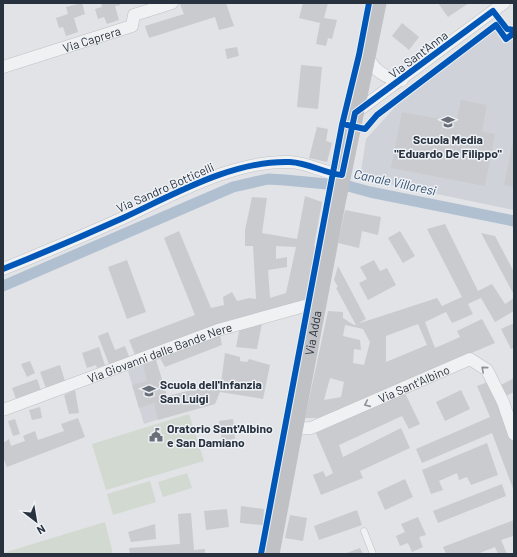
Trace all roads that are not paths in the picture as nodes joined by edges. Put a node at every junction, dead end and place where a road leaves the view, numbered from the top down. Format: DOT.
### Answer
graph roads {
  1 [pos="172,3"];
  2 [pos="378,3"];
  3 [pos="504,3"];
  4 [pos="493,12"];
  5 [pos="514,30"];
  6 [pos="367,56"];
  7 [pos="3,67"];
  8 [pos="402,80"];
  9 [pos="355,113"];
  10 [pos="342,179"];
  11 [pos="3,269"];
  12 [pos="318,301"];
  13 [pos="508,400"];
  14 [pos="3,410"];
  15 [pos="294,429"];
  16 [pos="514,434"];
  17 [pos="364,531"];
  18 [pos="271,554"];
  19 [pos="373,554"];
  1 -- 7 [label="street, Via Caprera"];
  2 -- 6 [label="main road, Via Adda"];
  3 -- 4 [label="street, Via Sant'Anna"];
  4 -- 5 [label="lane"];
  4 -- 8 [label="street, Via Sant'Anna"];
  6 -- 8 [label="street, Via Sant'Anna"];
  6 -- 9 [label="main road, Via Adda"];
  8 -- 9 [label="street, Via Sant'Anna"];
  9 -- 10 [label="main road, Via Adda"];
  10 -- 11 [label="street, Via Sandro Botticelli"];
  10 -- 12 [label="main road, Via Adda"];
  12 -- 14 [label="street, Via Giovanni dalle Bande Nere"];
  12 -- 15 [label="main road, Via Adda"];
  13 -- 15 [label="street, Via Sant'Albino, one-way"];
  13 -- 16 [label="street"];
  15 -- 18 [label="main road, Via Adda"];
  17 -- 19 [label="lane"];
}
